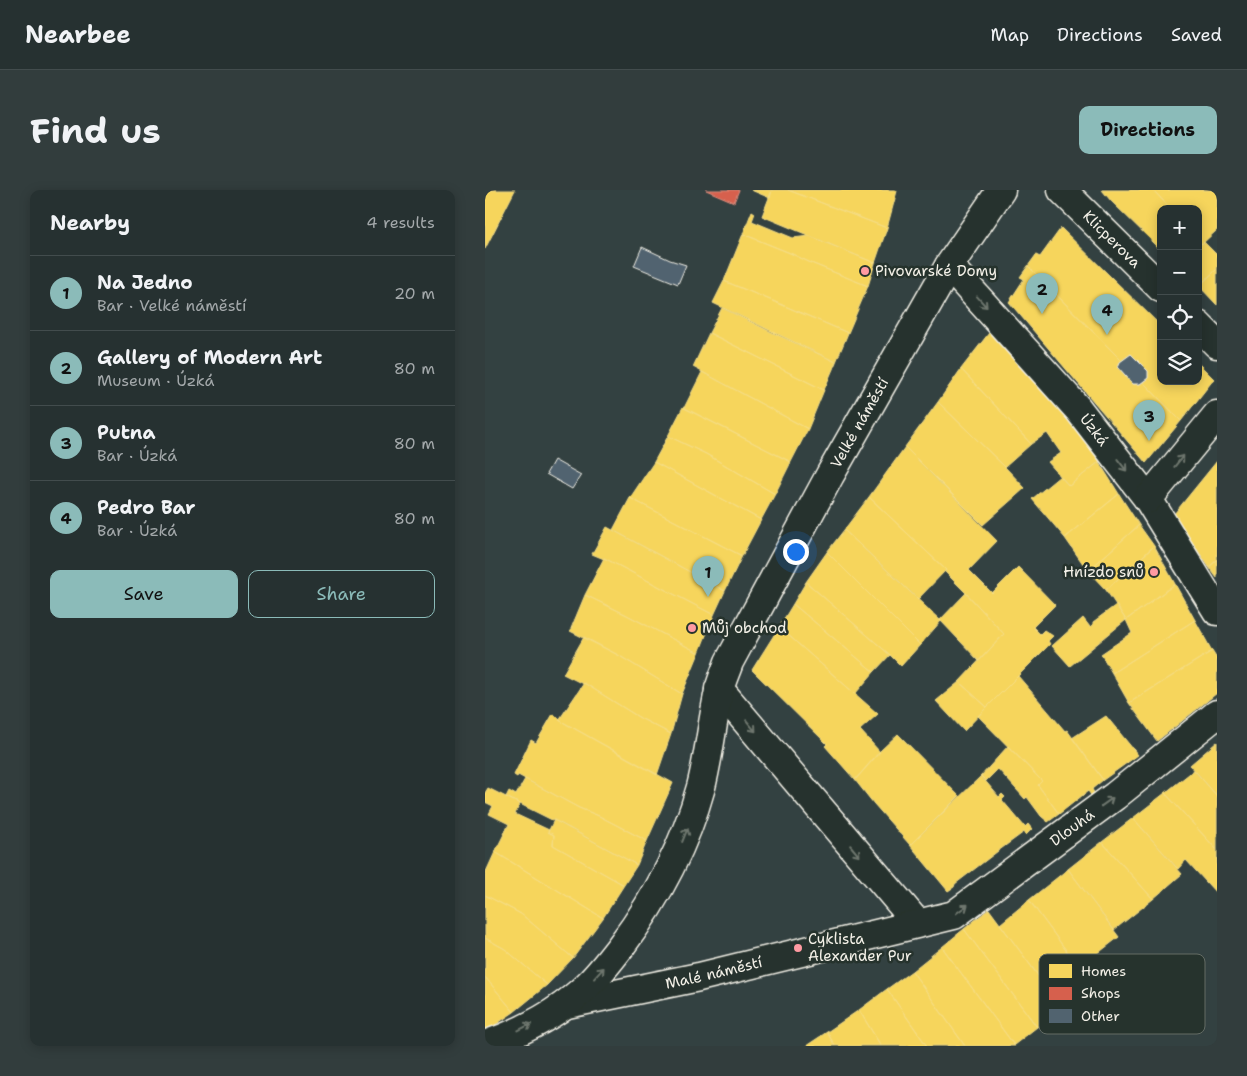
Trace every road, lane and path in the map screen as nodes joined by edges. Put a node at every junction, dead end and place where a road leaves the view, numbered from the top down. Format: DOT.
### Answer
graph roads {
  1 [pos="1001,190"];
  2 [pos="1062,190"];
  3 [pos="949,266"];
  4 [pos="1157,284"];
  5 [pos="1202,329"];
  6 [pos="1217,344"];
  7 [pos="1217,415"];
  8 [pos="1148,499"];
  9 [pos="1217,611"];
  10 [pos="719,689"];
  11 [pos="1217,714"];
  12 [pos="917,923"];
  13 [pos="563,1005"];
  14 [pos="485,1044"];
  1 -- 3 [label="street, Velké náměstí"];
  2 -- 4 [label="street, Klicperova"];
  3 -- 8 [label="street, Úzká, one-way"];
  3 -- 10 [label="street, Velké náměstí"];
  5 -- 6 [label="street"];
  8 -- 7 [label="street, one-way"];
  8 -- 9 [label="street, Úzká"];
  10 -- 12 [label="street, one-way"];
  13 -- 10 [label="street, one-way"];
  12 -- 11 [label="street, Dlouhá, one-way"];
  12 -- 13 [label="street, Malé náměstí"];
  14 -- 13 [label="street, one-way"];
}
